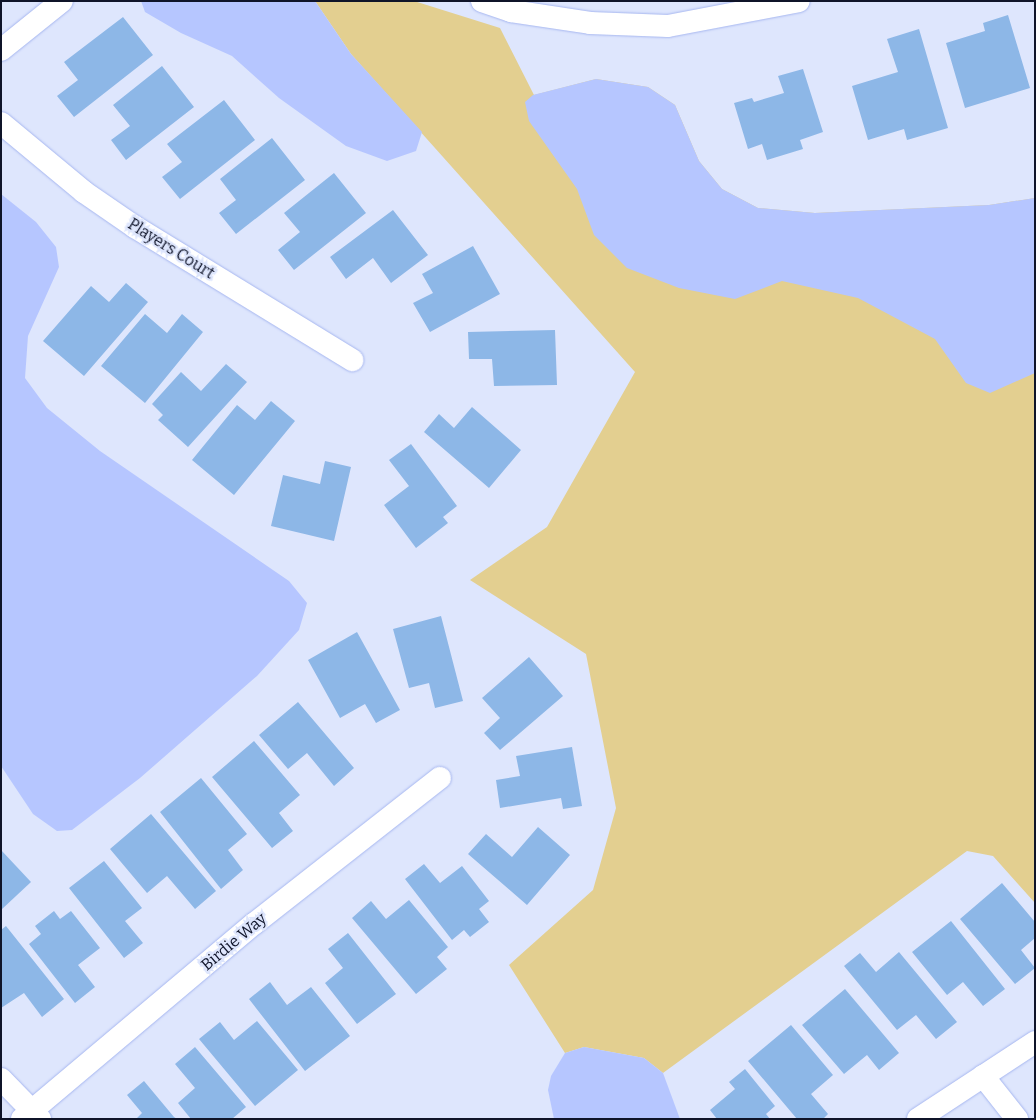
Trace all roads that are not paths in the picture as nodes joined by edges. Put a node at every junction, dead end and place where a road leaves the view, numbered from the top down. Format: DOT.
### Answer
graph roads {
  1 [pos="62,1"];
  2 [pos="482,1"];
  3 [pos="799,1"];
  4 [pos="1,50"];
  5 [pos="1,123"];
  6 [pos="352,360"];
  7 [pos="440,778"];
  8 [pos="1035,1042"];
  9 [pos="983,1076"];
  10 [pos="1,1079"];
  11 [pos="31,1116"];
  12 [pos="918,1119"];
  13 [pos="1017,1119"];
  1 -- 4 [label="street"];
  2 -- 3 [label="street"];
  5 -- 6 [label="street, Players Court"];
  7 -- 11 [label="street, Birdie Way"];
  8 -- 9 [label="street"];
  9 -- 12 [label="street"];
  9 -- 13 [label="street"];
  10 -- 11 [label="street"];
}
